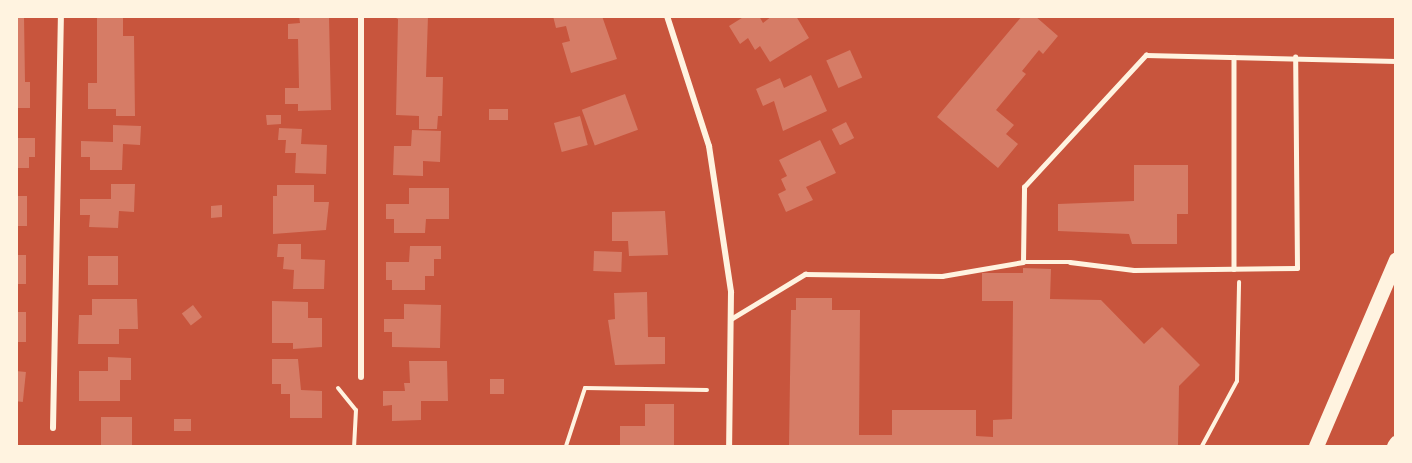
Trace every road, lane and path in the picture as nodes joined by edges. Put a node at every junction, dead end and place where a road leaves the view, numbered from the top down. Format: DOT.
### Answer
graph roads {
  1 [pos="61,16"];
  2 [pos="362,16"];
  3 [pos="667,16"];
  4 [pos="1234,57"];
  5 [pos="1295,57"];
  6 [pos="1395,62"];
  7 [pos="1395,258"];
  8 [pos="1023,262"];
  9 [pos="1237,269"];
  10 [pos="730,319"];
  11 [pos="361,377"];
  12 [pos="338,388"];
  13 [pos="707,390"];
  14 [pos="53,428"];
  15 [pos="354,447"];
  16 [pos="566,447"];
  17 [pos="729,447"];
  18 [pos="1202,447"];
  19 [pos="1316,447"];
  1 -- 14 [label="street"];
  2 -- 11 [label="street"];
  3 -- 10 [label="street"];
  4 -- 5 [label="lane"];
  4 -- 8 [label="lane"];
  4 -- 9 [label="lane"];
  5 -- 6 [label="lane"];
  5 -- 9 [label="lane"];
  7 -- 19 [label="main road"];
  8 -- 9 [label="lane"];
  8 -- 10 [label="lane"];
  9 -- 18 [label="path"];
  10 -- 17 [label="street"];
  12 -- 15 [label="path"];
  13 -- 16 [label="path"];
}
